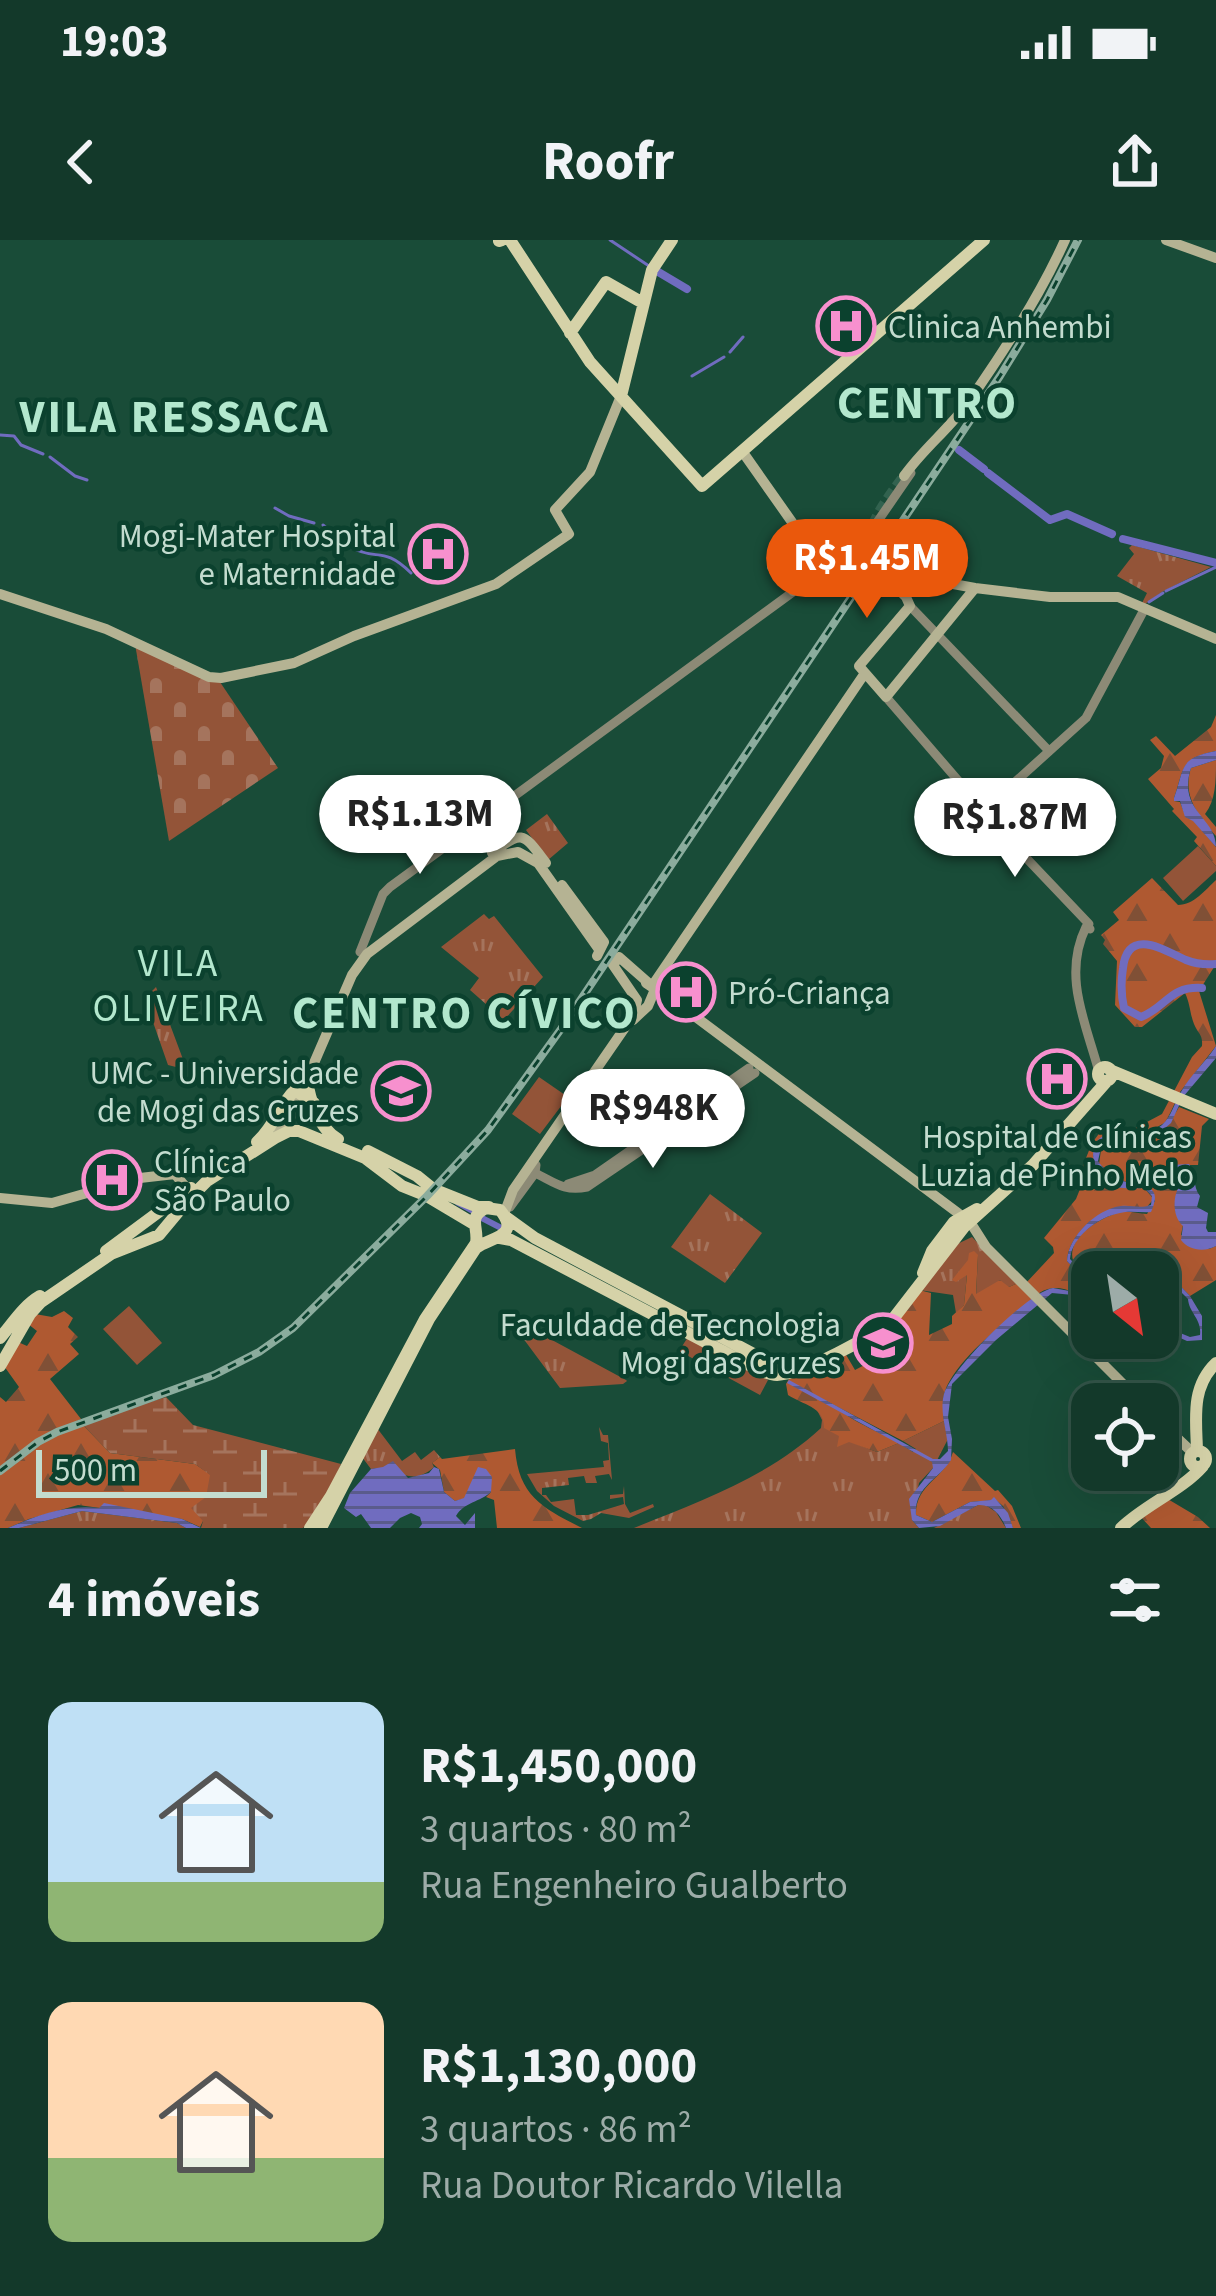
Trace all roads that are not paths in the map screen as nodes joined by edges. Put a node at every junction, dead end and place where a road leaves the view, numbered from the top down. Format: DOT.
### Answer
graph roads {
  1 [pos="504,240"];
  2 [pos="672,240"];
  3 [pos="984,240"];
  4 [pos="1065,240"];
  5 [pos="1166,240"];
  6 [pos="1176,240"];
  7 [pos="1216,256"];
  8 [pos="644,302"];
  9 [pos="570,333"];
  10 [pos="621,396"];
  11 [pos="939,434"];
  12 [pos="742,451"];
  13 [pos="904,476"];
  14 [pos="830,568"];
  15 [pos="975,588"];
  16 [pos="793,591"];
  17 [pos="0,595"];
  18 [pos="910,606"];
  19 [pos="1145,608"];
  20 [pos="937,635"];
  21 [pos="1212,637"];
  22 [pos="860,674"];
  23 [pos="886,698"];
  24 [pos="1049,751"];
  25 [pos="983,811"];
  26 [pos="508,847"];
  27 [pos="554,880"];
  28 [pos="599,946"];
  29 [pos="363,952"];
  30 [pos="619,964"];
  31 [pos="650,993"];
  32 [pos="630,1020"];
  33 [pos="754,1068"];
  34 [pos="1106,1074"];
  35 [pos="297,1091"];
  36 [pos="1216,1116"];
  37 [pos="320,1119"];
  38 [pos="299,1125"];
  39 [pos="263,1144"];
  40 [pos="537,1164"];
  41 [pos="406,1170"];
  42 [pos="398,1183"];
  43 [pos="190,1192"];
  44 [pos="0,1198"];
  45 [pos="500,1212"];
  46 [pos="963,1224"];
  47 [pos="141,1226"];
  48 [pos="485,1234"];
  49 [pos="149,1239"];
  50 [pos="130,1240"];
  51 [pos="943,1246"];
  52 [pos="56,1284"];
  53 [pos="22,1301"];
  54 [pos="8,1329"];
  55 [pos="15,1343"];
  56 [pos="0,1357"];
  57 [pos="756,1362"];
  58 [pos="794,1365"];
  59 [pos="0,1366"];
  60 [pos="1216,1366"];
  61 [pos="769,1374"];
  62 [pos="1122,1383"];
  63 [pos="1179,1440"];
  64 [pos="1195,1453"];
  65 [pos="310,1528"];
  66 [pos="321,1528"];
  67 [pos="1119,1528"];
  1 -- 9 [label="main road"];
  2 -- 8 [label="main road"];
  3 -- 12 [label="main road"];
  4 -- 11 [label="main road"];
  5 -- 7 [label="main road"];
  6 -- 7 [label="main road"];
  8 -- 9 [label="main road"];
  8 -- 10 [label="main road"];
  9 -- 10 [label="main road"];
  10 -- 12 [label="main road"];
  10 -- 17 [label="main road"];
  11 -- 13 [label="main road"];
  11 -- 14 [label="street"];
  12 -- 16 [label="main road"];
  14 -- 16 [label="main road"];
  15 -- 18 [label="main road"];
  15 -- 19 [label="main road"];
  15 -- 20 [label="main road"];
  16 -- 29 [label="street"];
  18 -- 20 [label="street"];
  18 -- 22 [label="main road"];
  19 -- 21 [label="main road"];
  19 -- 24 [label="street"];
  20 -- 23 [label="main road"];
  20 -- 24 [label="street"];
  22 -- 23 [label="main road"];
  22 -- 31 [label="main road"];
  23 -- 25 [label="street"];
  24 -- 25 [label="street"];
  25 -- 34 [label="street"];
  26 -- 27 [label="main road"];
  26 -- 27 [label="main road"];
  26 -- 29 [label="main road"];
  27 -- 27 [label="main road"];
  27 -- 28 [label="main road"];
  29 -- 35 [label="main road"];
  29 -- 35 [label="main road"];
  30 -- 31 [label="main road"];
  31 -- 32 [label="main road"];
  31 -- 32 [label="main road"];
  31 -- 33 [label="main road"];
  32 -- 40 [label="main road"];
  33 -- 40 [label="street"];
  33 -- 46 [label="main road"];
  34 -- 36 [label="main road"];
  34 -- 46 [label="main road"];
  35 -- 37 [label="main road"];
  35 -- 38 [label="main road"];
  35 -- 43 [label="main road"];
  37 -- 38 [label="main road"];
  37 -- 41 [label="main road"];
  38 -- 39 [label="main road"];
  38 -- 39 [label="main road"];
  38 -- 42 [label="main road"];
  39 -- 43 [label="main road"];
  40 -- 45 [label="street"];
  40 -- 45 [label="main road"];
  41 -- 42 [label="main road"];
  41 -- 45 [label="main road"];
  42 -- 48 [label="main road"];
  43 -- 44 [label="main road"];
  43 -- 47 [label="main road"];
  43 -- 49 [label="main road"];
  45 -- 48 [label="main road"];
  45 -- 48 [label="main road"];
  45 -- 57 [label="main road"];
  46 -- 51 [label="main road"];
  46 -- 62 [label="main road"];
  47 -- 49 [label="main road"];
  47 -- 50 [label="main road"];
  48 -- 57 [label="main road"];
  48 -- 65 [label="main road"];
  48 -- 66 [label="main road"];
  49 -- 50 [label="main road"];
  50 -- 52 [label="main road"];
  50 -- 55 [label="main road"];
  51 -- 58 [label="main road"];
  51 -- 61 [label="main road"];
  52 -- 53 [label="main road"];
  52 -- 54 [label="main road"];
  54 -- 55 [label="main road"];
  54 -- 56 [label="main road"];
  55 -- 59 [label="main road"];
  57 -- 58 [label="main road"];
  57 -- 61 [label="main road"];
  58 -- 61 [label="main road"];
  60 -- 64 [label="main road"];
  63 -- 64 [label="main road"];
  64 -- 67 [label="main road"];
}
